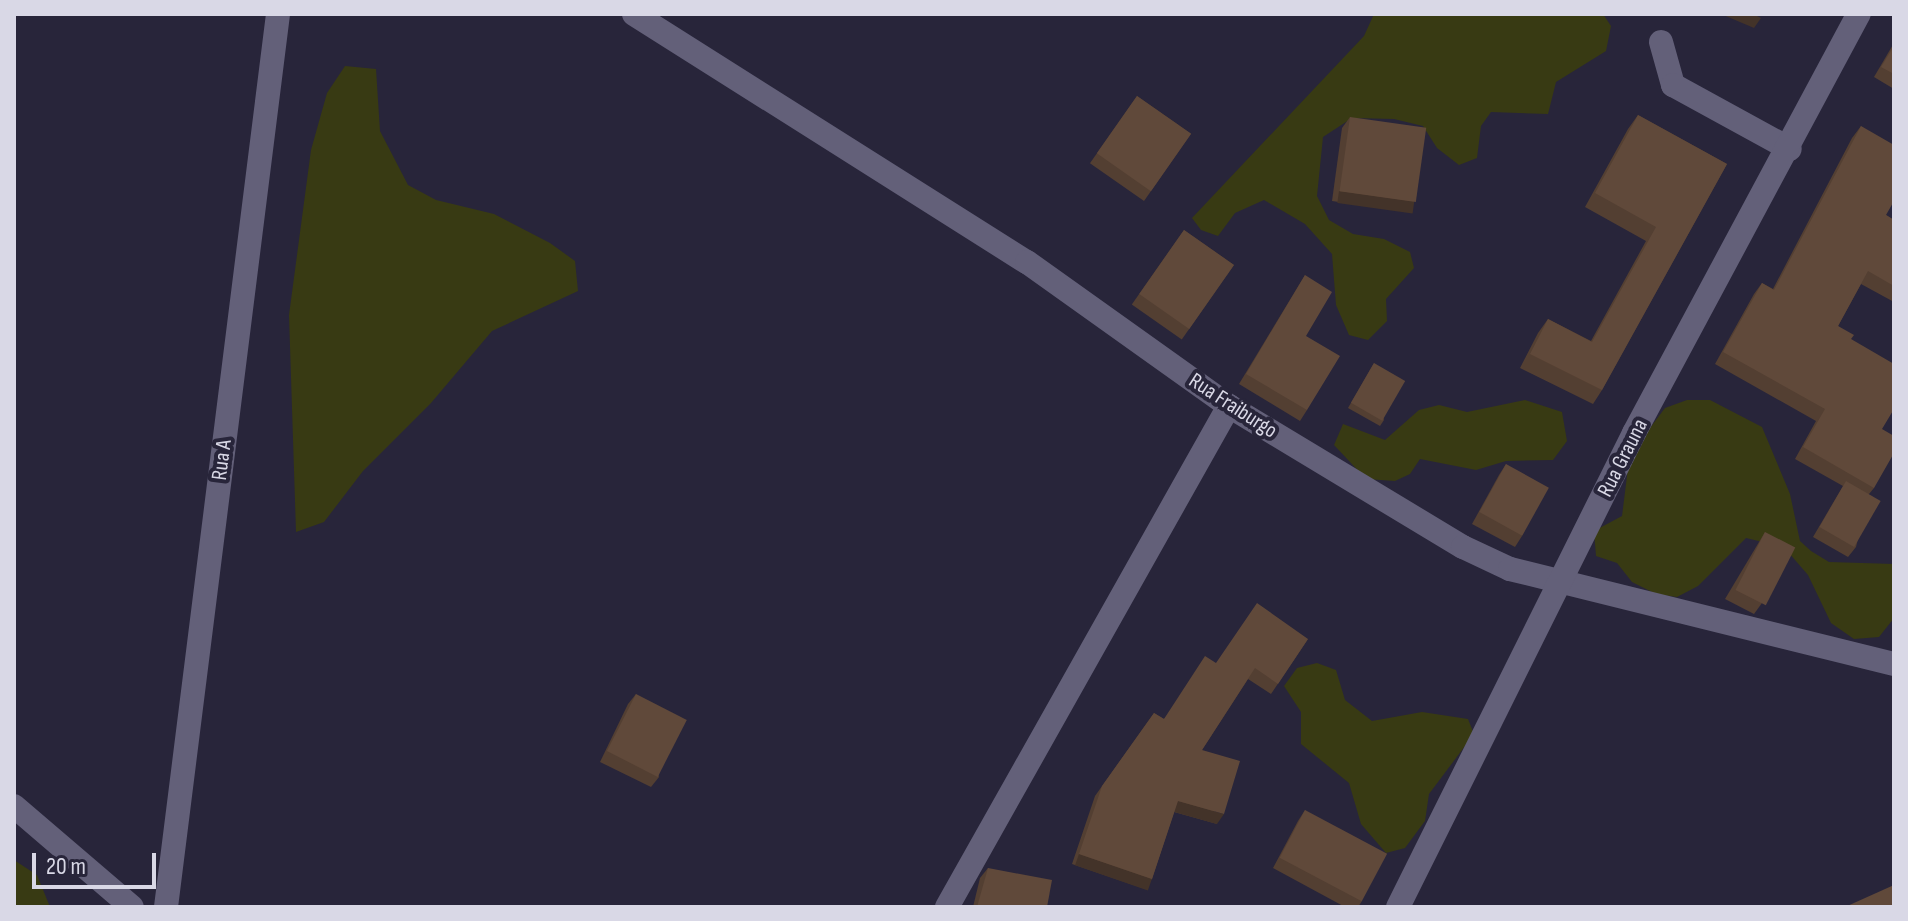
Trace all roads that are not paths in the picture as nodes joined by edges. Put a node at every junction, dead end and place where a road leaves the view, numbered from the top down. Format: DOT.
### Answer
graph roads {
  1 [pos="278,14"];
  2 [pos="634,14"];
  3 [pos="1859,14"];
  4 [pos="1661,42"];
  5 [pos="1790,149"];
  6 [pos="1229,406"];
  7 [pos="1562,582"];
  8 [pos="1890,655"];
  9 [pos="14,806"];
  10 [pos="132,907"];
  11 [pos="166,907"];
  12 [pos="947,907"];
  13 [pos="1398,907"];
  1 -- 11 [label="street, Rua A"];
  2 -- 6 [label="street, Rua Fraiburgo"];
  3 -- 5 [label="street, Rua Grauna"];
  4 -- 5 [label="street"];
  5 -- 7 [label="street, Rua Grauna"];
  6 -- 7 [label="street, Rua Fraiburgo"];
  6 -- 12 [label="street"];
  7 -- 8 [label="street, Rua Fraiburgo"];
  7 -- 13 [label="street, Rua Grauna"];
  9 -- 10 [label="street"];
}
